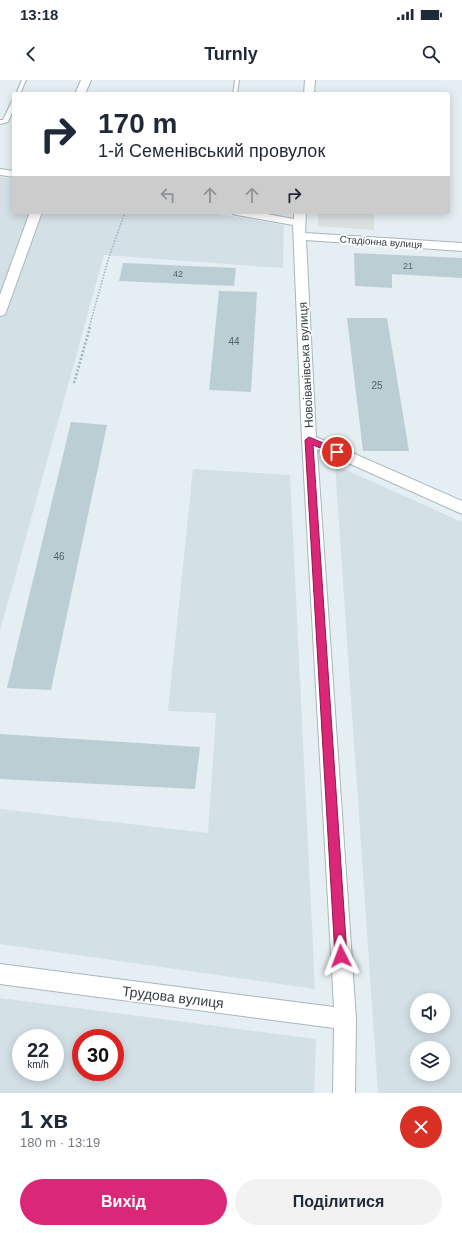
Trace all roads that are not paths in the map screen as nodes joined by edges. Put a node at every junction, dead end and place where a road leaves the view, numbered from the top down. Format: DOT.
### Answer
graph roads {
  1 [pos="24,80"];
  2 [pos="86,80"];
  3 [pos="237,80"];
  4 [pos="310,80"];
  5 [pos="19,92"];
  6 [pos="81,92"];
  7 [pos="235,92"];
  8 [pos="309,92"];
  9 [pos="12,106"];
  10 [pos="0,122"];
  11 [pos="0,172"];
  12 [pos="12,174"];
  13 [pos="35,214"];
  14 [pos="248,214"];
  15 [pos="300,224"];
  16 [pos="462,247"];
  17 [pos="0,312"];
  18 [pos="309,440"];
  19 [pos="462,508"];
  20 [pos="0,974"];
  21 [pos="345,1019"];
  22 [pos="344,1093"];
  1 -- 5 [label="lane"];
  2 -- 6 [label="street"];
  3 -- 7 [label="lane"];
  4 -- 8 [label="street"];
  9 -- 10 [label="lane"];
  11 -- 12 [label="street"];
  13 -- 17 [label="street"];
  14 -- 15 [label="street, Стадіонна вулиця"];
  15 -- 16 [label="street, Стадіонна вулиця"];
  15 -- 18 [label="street, Новоіванівська вулиця"];
  18 -- 19 [label="street"];
  18 -- 21 [label="street, Новоіванівська вулиця"];
  20 -- 21 [label="street, Трудова вулиця"];
  21 -- 22 [label="street, Новоіванівська вулиця"];
}
